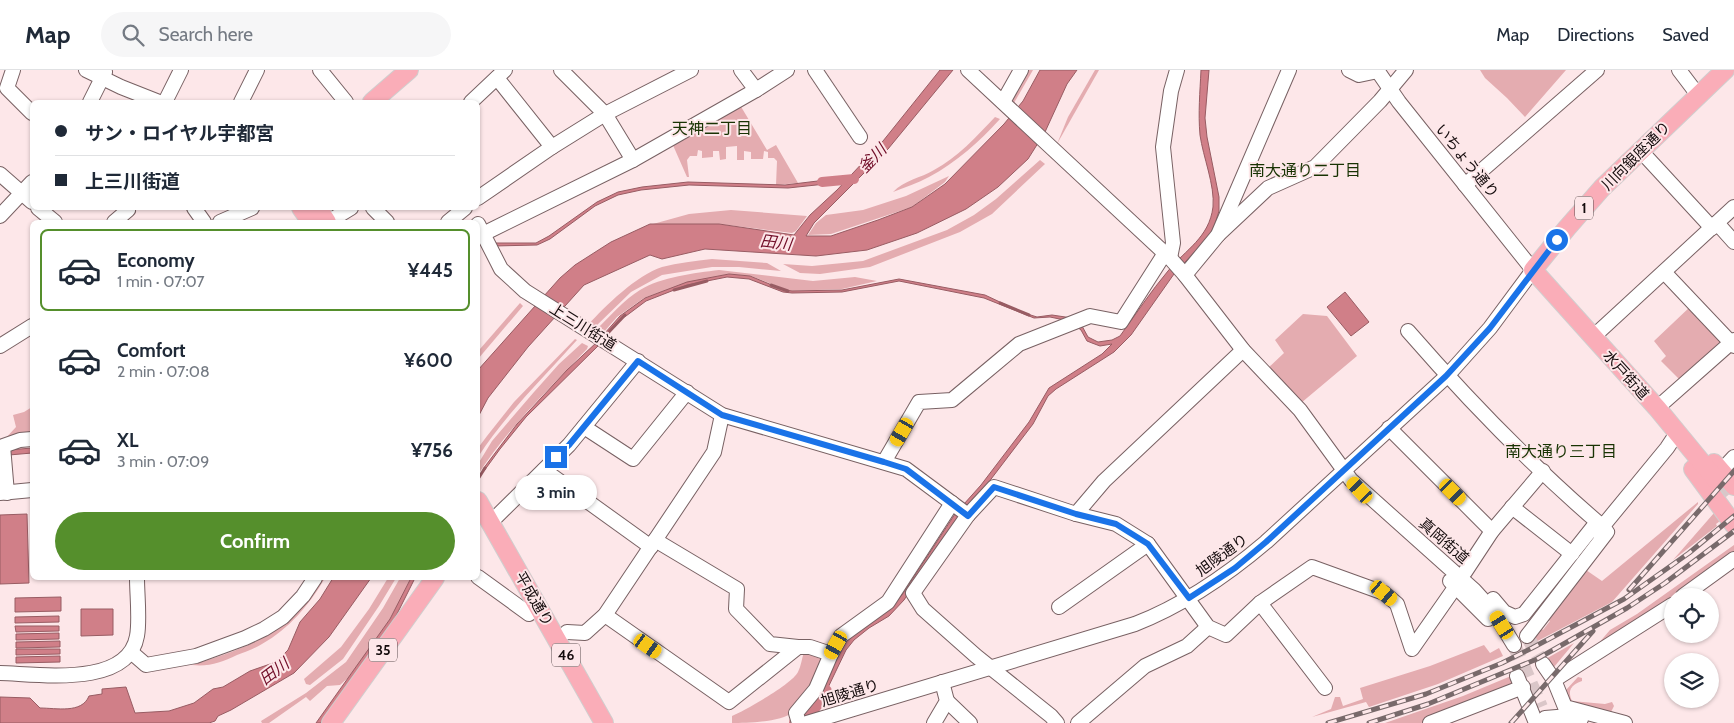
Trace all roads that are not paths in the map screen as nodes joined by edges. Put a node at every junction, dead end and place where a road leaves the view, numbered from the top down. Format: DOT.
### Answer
graph roads {
  1 [pos="13,70"];
  2 [pos="86,70"];
  3 [pos="181,70"];
  4 [pos="257,70"];
  5 [pos="320,70"];
  6 [pos="408,70"];
  7 [pos="561,70"];
  8 [pos="692,70"];
  9 [pos="741,70"];
  10 [pos="787,70"];
  11 [pos="815,70"];
  12 [pos="968,70"];
  13 [pos="1021,70"];
  14 [pos="1177,70"];
  15 [pos="1289,70"];
  16 [pos="1350,70"];
  17 [pos="1406,70"];
  18 [pos="1597,70"];
  19 [pos="1679,70"];
  20 [pos="1725,70"];
  21 [pos="1378,71"];
  22 [pos="104,74"];
  23 [pos="501,74"];
  24 [pos="121,87"];
  25 [pos="756,90"];
  26 [pos="1390,90"];
  27 [pos="1698,95"];
  28 [pos="91,100"];
  29 [pos="144,100"];
  30 [pos="154,100"];
  31 [pos="166,100"];
  32 [pos="242,100"];
  33 [pos="344,100"];
  34 [pos="374,100"];
  35 [pos="473,100"];
  36 [pos="1004,104"];
  37 [pos="30,111"];
  38 [pos="604,114"];
  39 [pos="860,137"];
  40 [pos="552,147"];
  41 [pos="1640,150"];
  42 [pos="633,160"];
  43 [pos="0,174"];
  44 [pos="1465,185"];
  45 [pos="27,197"];
  46 [pos="480,197"];
  47 [pos="1734,207"];
  48 [pos="40,210"];
  49 [pos="128,210"];
  50 [pos="247,210"];
  51 [pos="348,210"];
  52 [pos="375,210"];
  53 [pos="463,210"];
  54 [pos="0,216"];
  55 [pos="53,220"];
  56 [pos="116,220"];
  57 [pos="225,220"];
  58 [pos="331,220"];
  59 [pos="385,220"];
  60 [pos="450,220"];
  61 [pos="1714,225"];
  62 [pos="480,227"];
  63 [pos="480,229"];
  64 [pos="1218,235"];
  65 [pos="1734,242"];
  66 [pos="1167,255"];
  67 [pos="1533,270"];
  68 [pos="1664,272"];
  69 [pos="1185,275"];
  70 [pos="30,327"];
  71 [pos="1408,331"];
  72 [pos="1593,337"];
  73 [pos="1733,343"];
  74 [pos="0,346"];
  75 [pos="1243,350"];
  76 [pos="638,361"];
  77 [pos="1446,376"];
  78 [pos="687,392"];
  79 [pos="1656,408"];
  80 [pos="722,415"];
  81 [pos="584,426"];
  82 [pos="1389,428"];
  83 [pos="1677,433"];
  84 [pos="30,439"];
  85 [pos="1734,456"];
  86 [pos="884,462"];
  87 [pos="544,470"];
  88 [pos="1343,471"];
  89 [pos="1543,471"];
  90 [pos="1719,476"];
  91 [pos="1734,486"];
  92 [pos="30,490"];
  93 [pos="3,493"];
  94 [pos="952,503"];
  95 [pos="1512,507"];
  96 [pos="480,511"];
  97 [pos="1076,514"];
  98 [pos="968,516"];
  99 [pos="1600,524"];
  100 [pos="1734,525"];
  101 [pos="484,528"];
  102 [pos="1406,530"];
  103 [pos="1492,531"];
  104 [pos="653,544"];
  105 [pos="1148,544"];
  106 [pos="1572,554"];
  107 [pos="1734,559"];
  108 [pos="1465,572"];
  109 [pos="480,578"];
  110 [pos="137,580"];
  111 [pos="314,580"];
  112 [pos="434,580"];
  113 [pos="1456,586"];
  114 [pos="1694,588"];
  115 [pos="1189,598"];
  116 [pos="1260,603"];
  117 [pos="1059,607"];
  118 [pos="1664,610"];
  119 [pos="530,614"];
  120 [pos="605,615"];
  121 [pos="1208,627"];
  122 [pos="567,632"];
  123 [pos="1527,636"];
  124 [pos="1510,644"];
  125 [pos="798,647"];
  126 [pos="131,652"];
  127 [pos="831,654"];
  128 [pos="1544,664"];
  129 [pos="991,667"];
  130 [pos="0,673"];
  131 [pos="1554,680"];
  132 [pos="942,682"];
  133 [pos="1325,688"];
  134 [pos="947,701"];
  135 [pos="1538,718"];
  136 [pos="331,723"];
  137 [pos="604,723"];
  138 [pos="799,723"];
  139 [pos="806,723"];
  140 [pos="934,723"];
  141 [pos="970,723"];
  142 [pos="1057,723"];
  143 [pos="1078,723"];
  144 [pos="1430,723"];
  145 [pos="1596,723"];
  146 [pos="1625,723"];
  1 -- 37 [label="street"];
  2 -- 22 [label="street"];
  3 -- 31 [label="street"];
  4 -- 32 [label="street"];
  5 -- 33 [label="street"];
  6 -- 34 [label="main road"];
  7 -- 38 [label="street"];
  8 -- 38 [label="street"];
  9 -- 25 [label="street"];
  10 -- 25 [label="street"];
  11 -- 39 [label="street"];
  12 -- 36 [label="street, 真岡街道"];
  13 -- 36 [label="street"];
  14 -- 66 [label="street"];
  15 -- 64 [label="street"];
  16 -- 21 [label="street"];
  17 -- 26 [label="street"];
  18 -- 44 [label="street"];
  19 -- 27 [label="street"];
  20 -- 27 [label="main road, 川向銀座通り / 1"];
  21 -- 26 [label="street, いちょう通り"];
  22 -- 24 [label="street"];
  22 -- 28 [label="street"];
  23 -- 35 [label="street"];
  23 -- 40 [label="street"];
  24 -- 29 [label="street"];
  24 -- 30 [label="street"];
  25 -- 42 [label="street"];
  26 -- 44 [label="street, いちょう通り"];
  26 -- 64 [label="street"];
  27 -- 41 [label="main road, 川向銀座通り / 1"];
  36 -- 66 [label="street, 真岡街道"];
  38 -- 40 [label="street"];
  38 -- 42 [label="street"];
  40 -- 46 [label="street"];
  41 -- 61 [label="street"];
  41 -- 67 [label="main road, 川向銀座通り / 1"];
  42 -- 62 [label="street"];
  43 -- 45 [label="street"];
  44 -- 67 [label="street, いちょう通り"];
  45 -- 54 [label="street"];
  47 -- 61 [label="street"];
  48 -- 55 [label="street"];
  49 -- 56 [label="street"];
  50 -- 57 [label="street"];
  51 -- 58 [label="street"];
  52 -- 59 [label="street"];
  53 -- 60 [label="street"];
  61 -- 65 [label="street"];
  61 -- 68 [label="street"];
  63 -- 76 [label="street, 上三川街道"];
  64 -- 69 [label="street"];
  66 -- 69 [label="street, 真岡街道"];
  66 -- 86 [label="street"];
  67 -- 72 [label="main road, 水戸街道"];
  67 -- 77 [label="street, 旭陵通り"];
  68 -- 72 [label="street"];
  68 -- 73 [label="street"];
  69 -- 75 [label="street, 真岡街道"];
  70 -- 74 [label="street"];
  71 -- 77 [label="street"];
  72 -- 79 [label="main road, 水戸街道"];
  73 -- 79 [label="street"];
  75 -- 88 [label="street, 真岡街道"];
  75 -- 97 [label="street"];
  76 -- 78 [label="street, 上三川街道"];
  76 -- 81 [label="street"];
  77 -- 82 [label="street, 旭陵通り"];
  77 -- 89 [label="street"];
  78 -- 80 [label="street, 上三川街道"];
  78 -- 81 [label="street"];
  79 -- 83 [label="main road, 水戸街道"];
  79 -- 90 [label="main road"];
  80 -- 86 [label="street, 上三川街道"];
  80 -- 104 [label="street"];
  81 -- 87 [label="street"];
  82 -- 88 [label="street, 旭陵通り"];
  82 -- 103 [label="street"];
  83 -- 90 [label="main road, 水戸街道"];
  83 -- 99 [label="street"];
  83 -- 100 [label="main road"];
  84 -- 93 [label="street"];
  85 -- 90 [label="street"];
  86 -- 94 [label="street, 上三川街道"];
  87 -- 101 [label="street"];
  87 -- 104 [label="street"];
  88 -- 102 [label="street, 真岡街道"];
  88 -- 115 [label="street, 旭陵通り"];
  89 -- 95 [label="street"];
  89 -- 99 [label="street"];
  90 -- 91 [label="main road"];
  92 -- 93 [label="street"];
  94 -- 98 [label="street, 上三川街道"];
  94 -- 127 [label="street"];
  95 -- 103 [label="street"];
  95 -- 106 [label="street"];
  96 -- 101 [label="main road, 平成通り"];
  97 -- 98 [label="street"];
  97 -- 105 [label="street"];
  98 -- 129 [label="street"];
  99 -- 106 [label="street"];
  99 -- 123 [label="street"];
  99 -- 124 [label="street"];
  101 -- 137 [label="main road, 平成通り / 46"];
  102 -- 108 [label="street"];
  102 -- 113 [label="street"];
  102 -- 124 [label="street, 真岡街道"];
  103 -- 108 [label="street"];
  104 -- 120 [label="street"];
  104 -- 125 [label="street"];
  105 -- 115 [label="street"];
  105 -- 117 [label="street"];
  106 -- 108 [label="street"];
  107 -- 114 [label="street"];
  109 -- 119 [label="street"];
  110 -- 126 [label="street"];
  111 -- 126 [label="street"];
  112 -- 136 [label="main road, 35"];
  113 -- 116 [label="street"];
  113 -- 124 [label="street"];
  115 -- 121 [label="street"];
  115 -- 129 [label="street, 旭陵通り"];
  116 -- 121 [label="street"];
  116 -- 133 [label="street"];
  118 -- 131 [label="street"];
  120 -- 122 [label="street"];
  120 -- 125 [label="street"];
  121 -- 143 [label="street"];
  125 -- 127 [label="street"];
  126 -- 130 [label="street"];
  127 -- 138 [label="street"];
  128 -- 131 [label="street"];
  129 -- 132 [label="street, 旭陵通り"];
  129 -- 142 [label="street"];
  131 -- 146 [label="street"];
  132 -- 134 [label="street"];
  132 -- 139 [label="street, 旭陵通り"];
  134 -- 140 [label="street"];
  134 -- 141 [label="street"];
  135 -- 144 [label="street"];
  135 -- 145 [label="street"];
}
